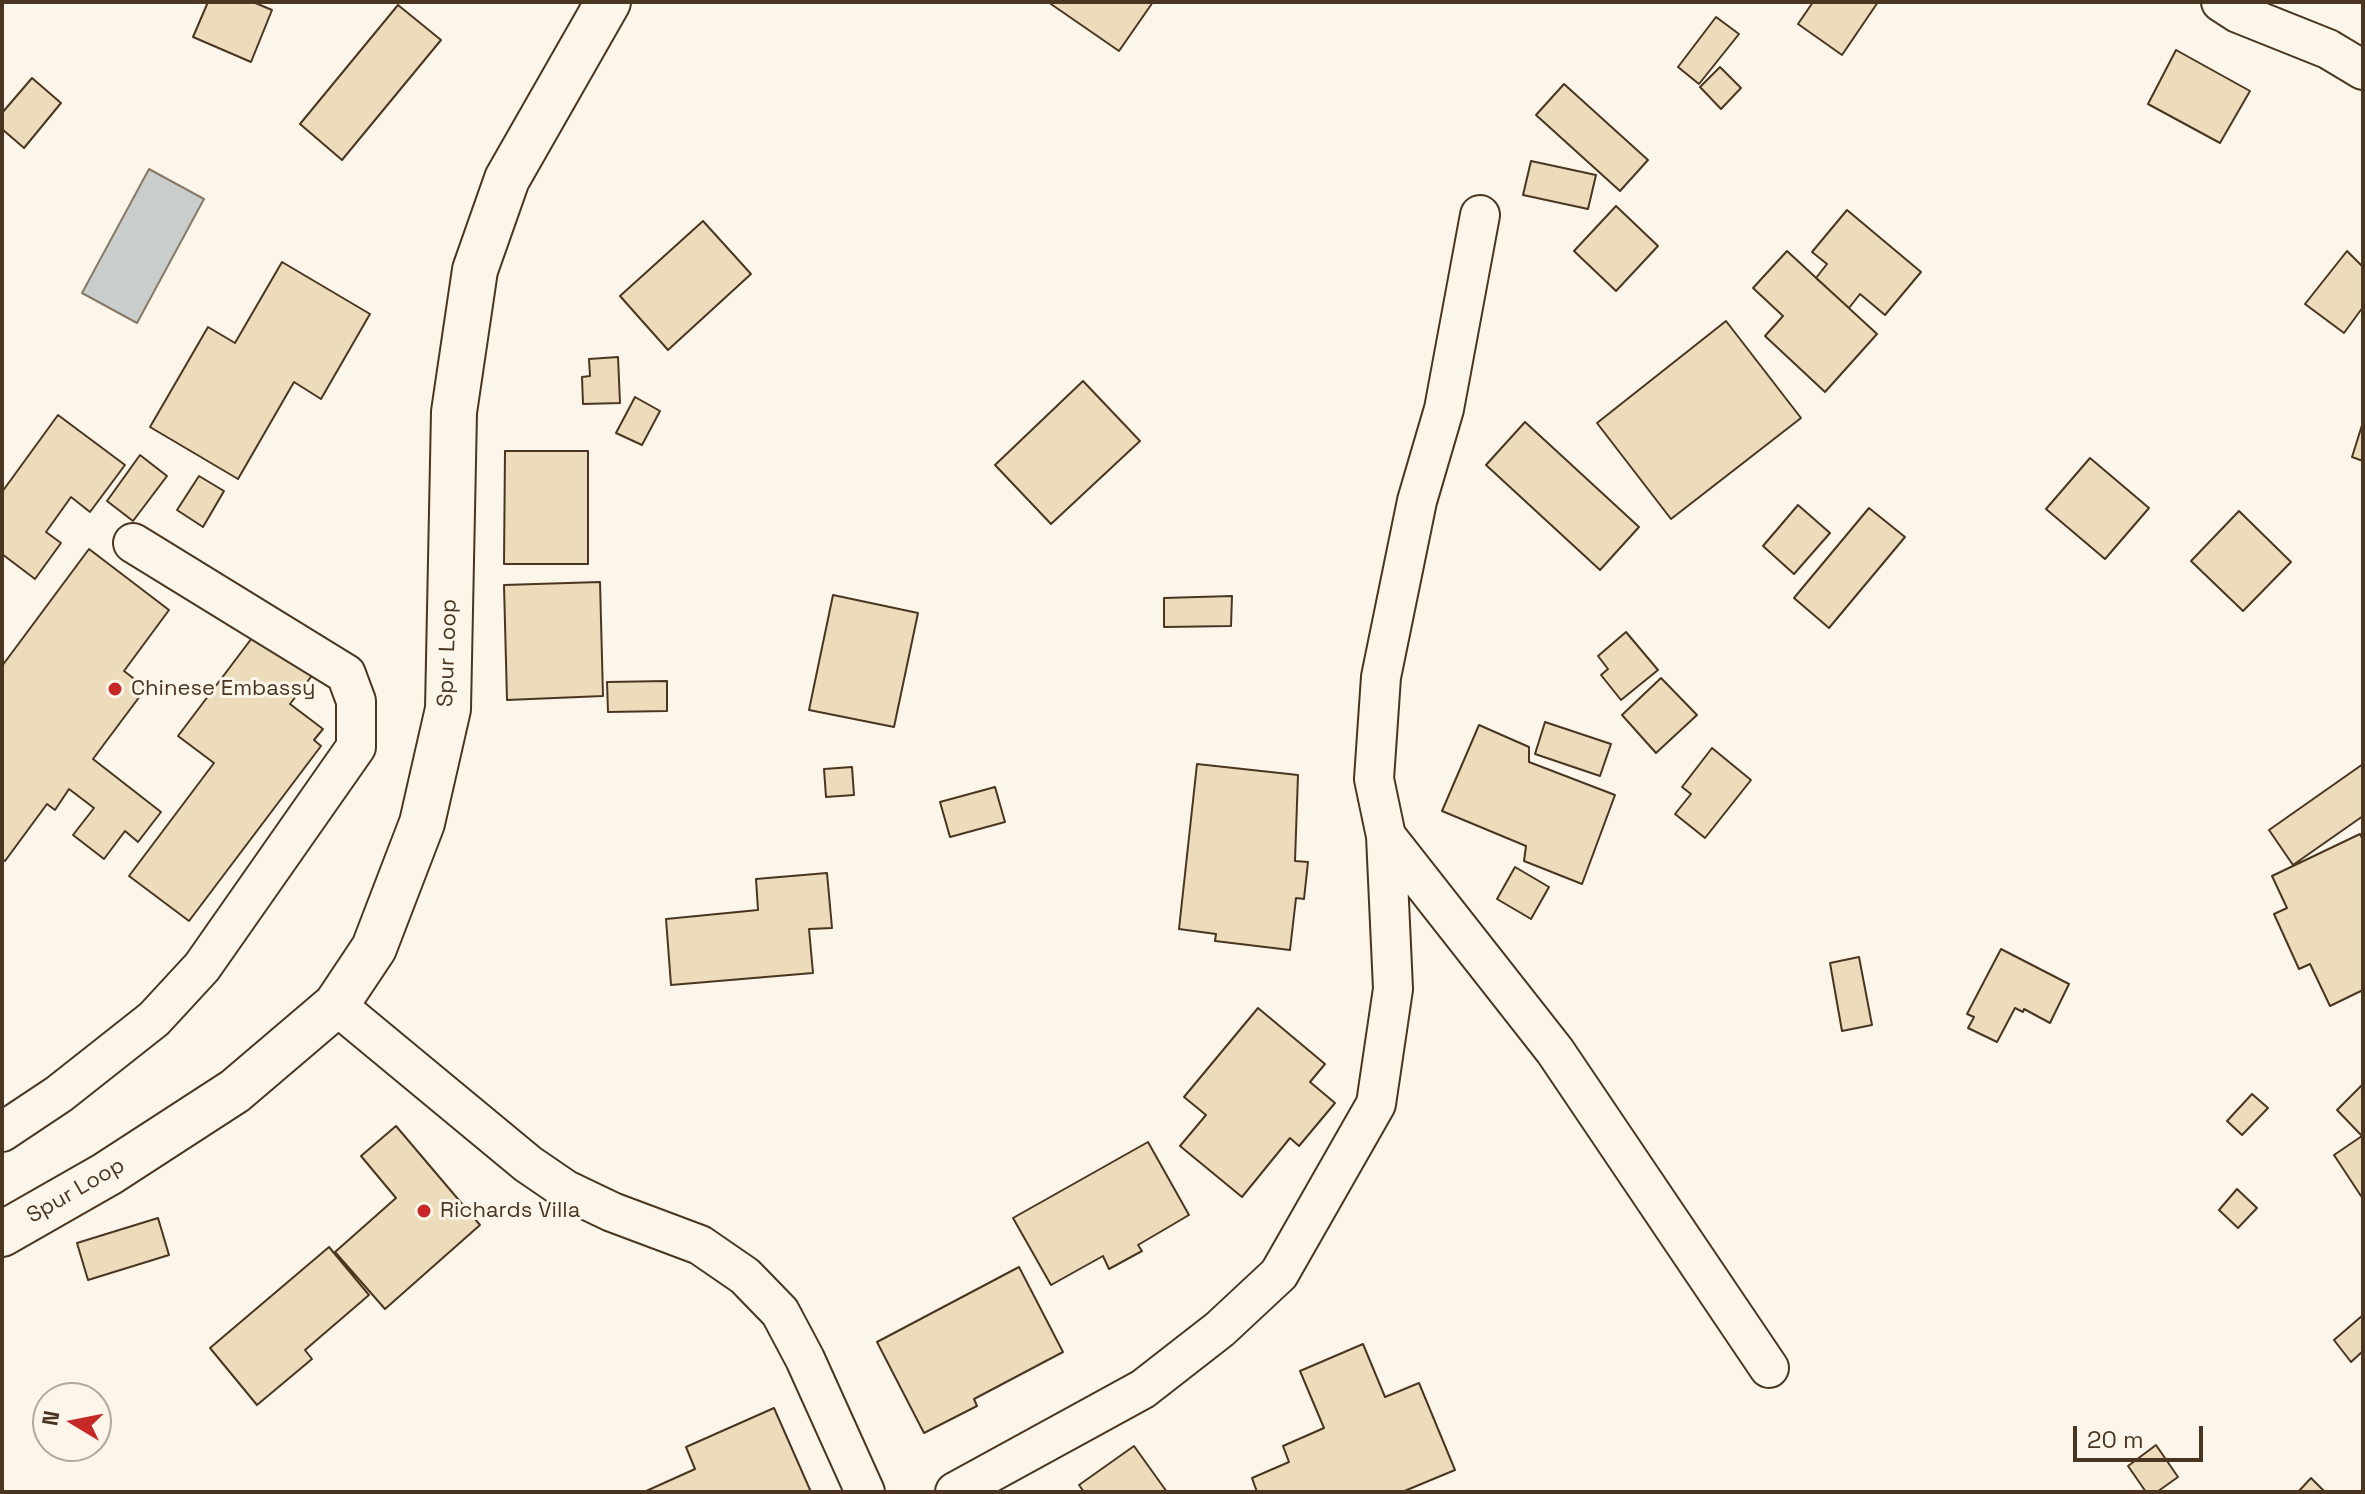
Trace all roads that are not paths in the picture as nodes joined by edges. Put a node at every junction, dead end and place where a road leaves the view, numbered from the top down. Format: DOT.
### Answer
graph roads {
  1 [pos="608,2"];
  2 [pos="2221,2"];
  3 [pos="2363,70"];
  4 [pos="1480,215"];
  5 [pos="133,543"];
  6 [pos="1386,836"];
  7 [pos="336,1005"];
  8 [pos="2,1132"];
  9 [pos="2,1234"];
  10 [pos="1769,1368"];
  11 [pos="865,1492"];
  12 [pos="955,1492"];
  1 -- 7 [label="street, Spur Loop"];
  2 -- 3 [label="street"];
  4 -- 6 [label="street"];
  5 -- 8 [label="street"];
  6 -- 10 [label="street"];
  6 -- 12 [label="street"];
  7 -- 9 [label="street, Spur Loop"];
  7 -- 11 [label="street"];
}
